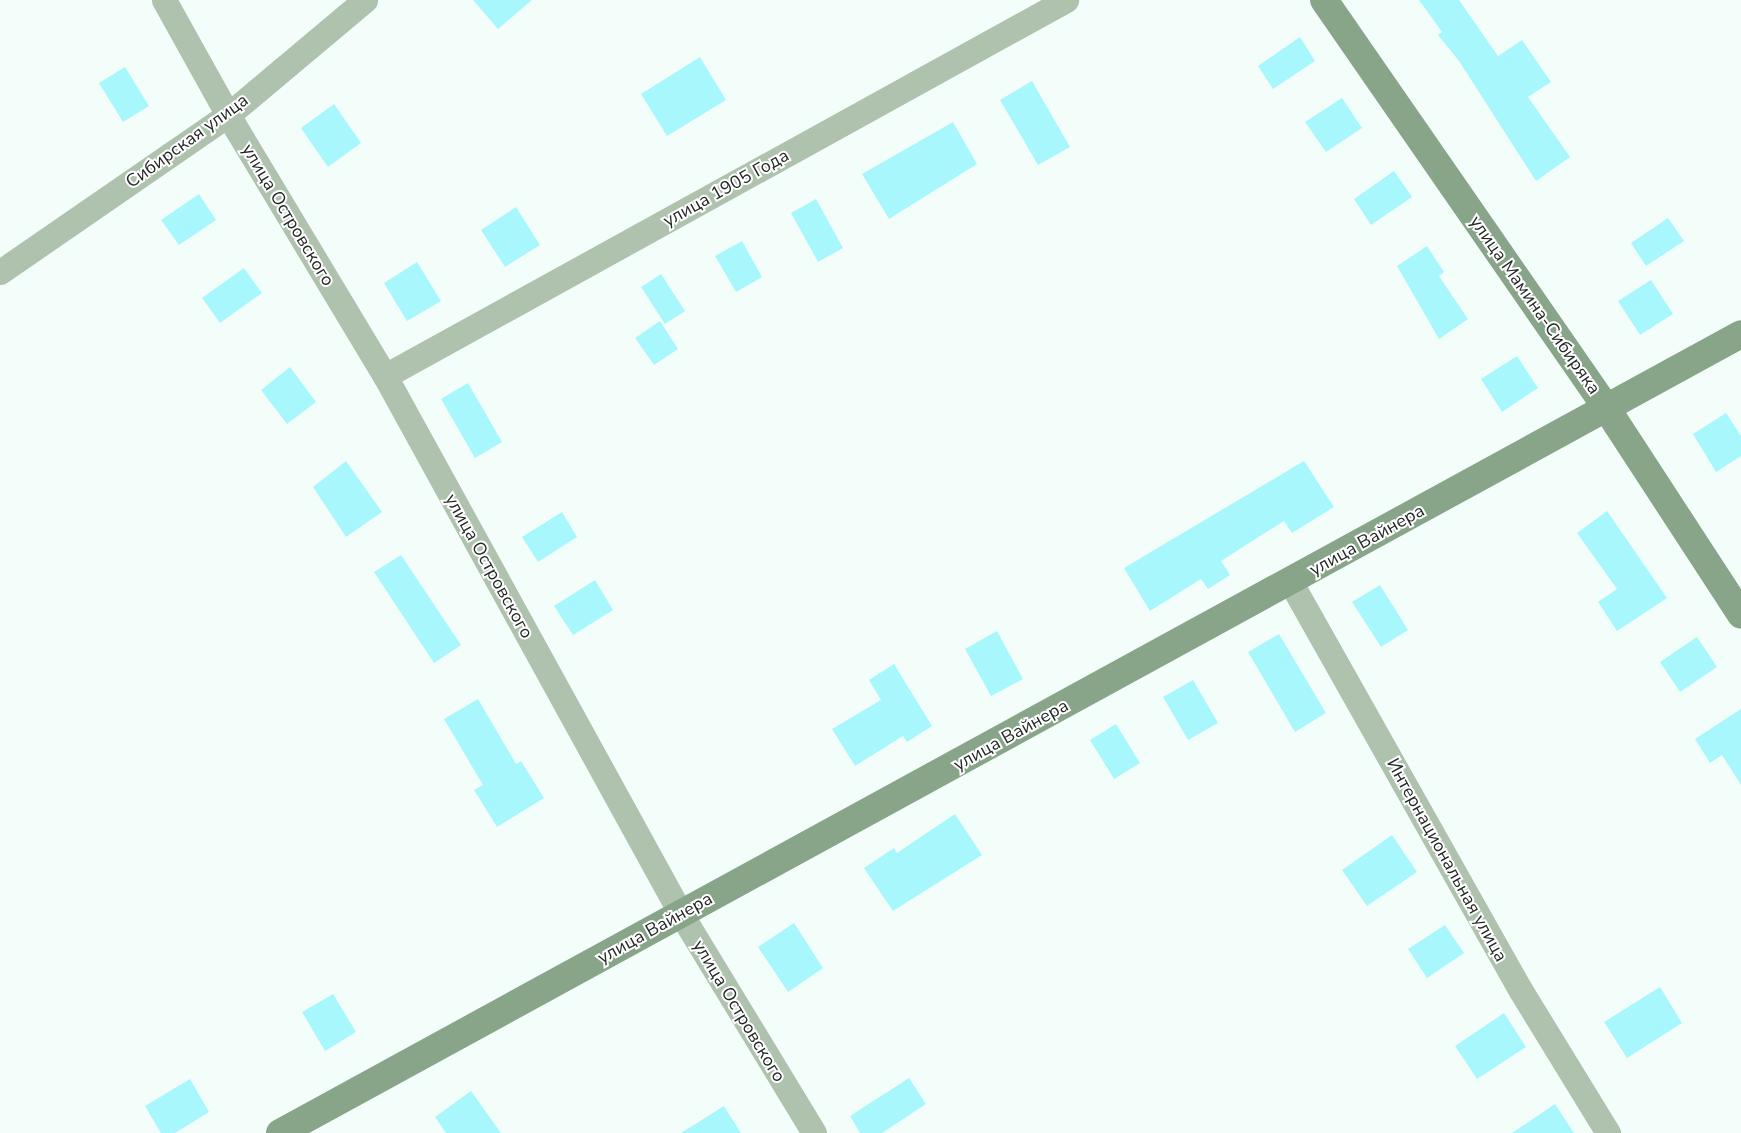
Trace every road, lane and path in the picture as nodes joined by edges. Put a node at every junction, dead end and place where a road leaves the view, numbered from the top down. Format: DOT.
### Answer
graph roads {
  1 [pos="164,0"];
  2 [pos="366,0"];
  3 [pos="1066,0"];
  4 [pos="1324,0"];
  5 [pos="228,115"];
  6 [pos="0,272"];
  7 [pos="1741,334"];
  8 [pos="385,376"];
  9 [pos="1605,406"];
  10 [pos="1290,583"];
  11 [pos="1741,615"];
  12 [pos="681,914"];
  13 [pos="280,1133"];
  14 [pos="814,1133"];
  15 [pos="1608,1133"];
  1 -- 5 [label="street, улица Островского"];
  2 -- 5 [label="street, Сибирская улица"];
  3 -- 8 [label="street, улица 1905 Года"];
  4 -- 9 [label="street, улица Мамина-Сибиряка"];
  5 -- 6 [label="street, Сибирская улица"];
  5 -- 8 [label="street, улица Островского"];
  7 -- 9 [label="street, улица Вайнера"];
  8 -- 12 [label="street, улица Островского"];
  9 -- 10 [label="street, улица Вайнера"];
  9 -- 11 [label="street, улица Мамина-Сибиряка"];
  10 -- 12 [label="street, улица Вайнера"];
  10 -- 15 [label="street, Интернациональная улица"];
  12 -- 13 [label="street, улица Вайнера"];
  12 -- 14 [label="street, улица Островского"];
}
